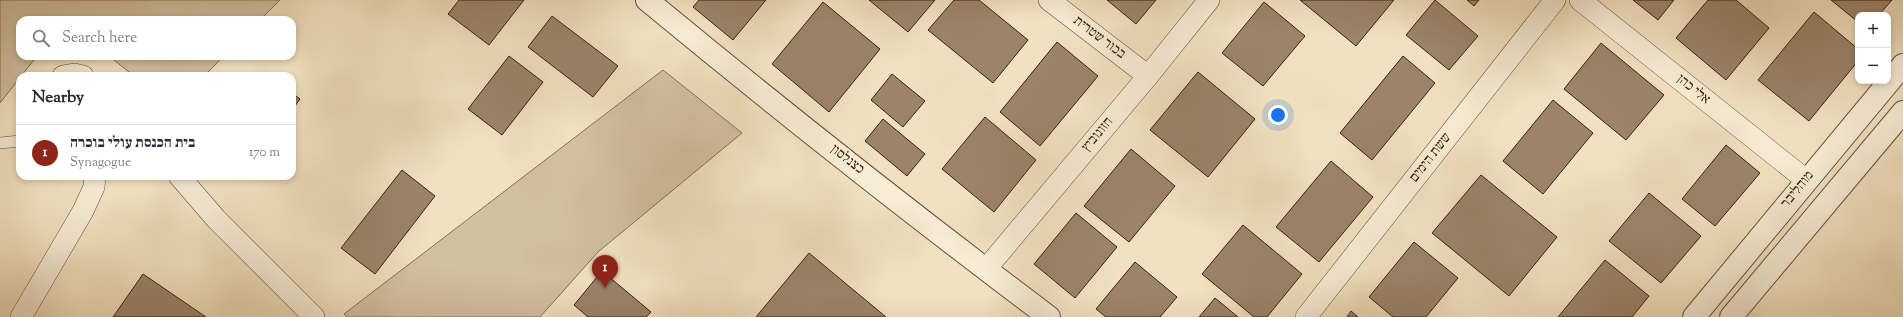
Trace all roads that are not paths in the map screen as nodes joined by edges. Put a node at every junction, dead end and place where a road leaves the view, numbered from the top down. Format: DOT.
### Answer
graph roads {
  1 [pos="647,0"];
  2 [pos="1049,0"];
  3 [pos="1209,0"];
  4 [pos="1556,0"];
  5 [pos="1580,0"];
  6 [pos="1903,65"];
  7 [pos="1148,76"];
  8 [pos="1903,112"];
  9 [pos="16,141"];
  10 [pos="0,142"];
  11 [pos="95,180"];
  12 [pos="182,180"];
  13 [pos="1806,180"];
  14 [pos="986,269"];
  15 [pos="20,317"];
  16 [pos="314,317"];
  17 [pos="1049,317"];
  18 [pos="1306,317"];
  19 [pos="1694,317"];
  20 [pos="1731,317"];
  1 -- 14 [label="street, כצנלסון"];
  2 -- 7 [label="street, בכור שטרית"];
  3 -- 7 [label="street, חזונוביץ"];
  4 -- 18 [label="street, ששת הימים"];
  5 -- 13 [label="street, אלי כהן"];
  6 -- 13 [label="street, מוהליבר"];
  7 -- 14 [label="street, חזונוביץ"];
  8 -- 20 [label="street"];
  9 -- 10 [label="lane"];
  11 -- 15 [label="street"];
  12 -- 16 [label="street"];
  13 -- 19 [label="street, מוהליבר"];
  14 -- 17 [label="street, כצנלסון"];
}
